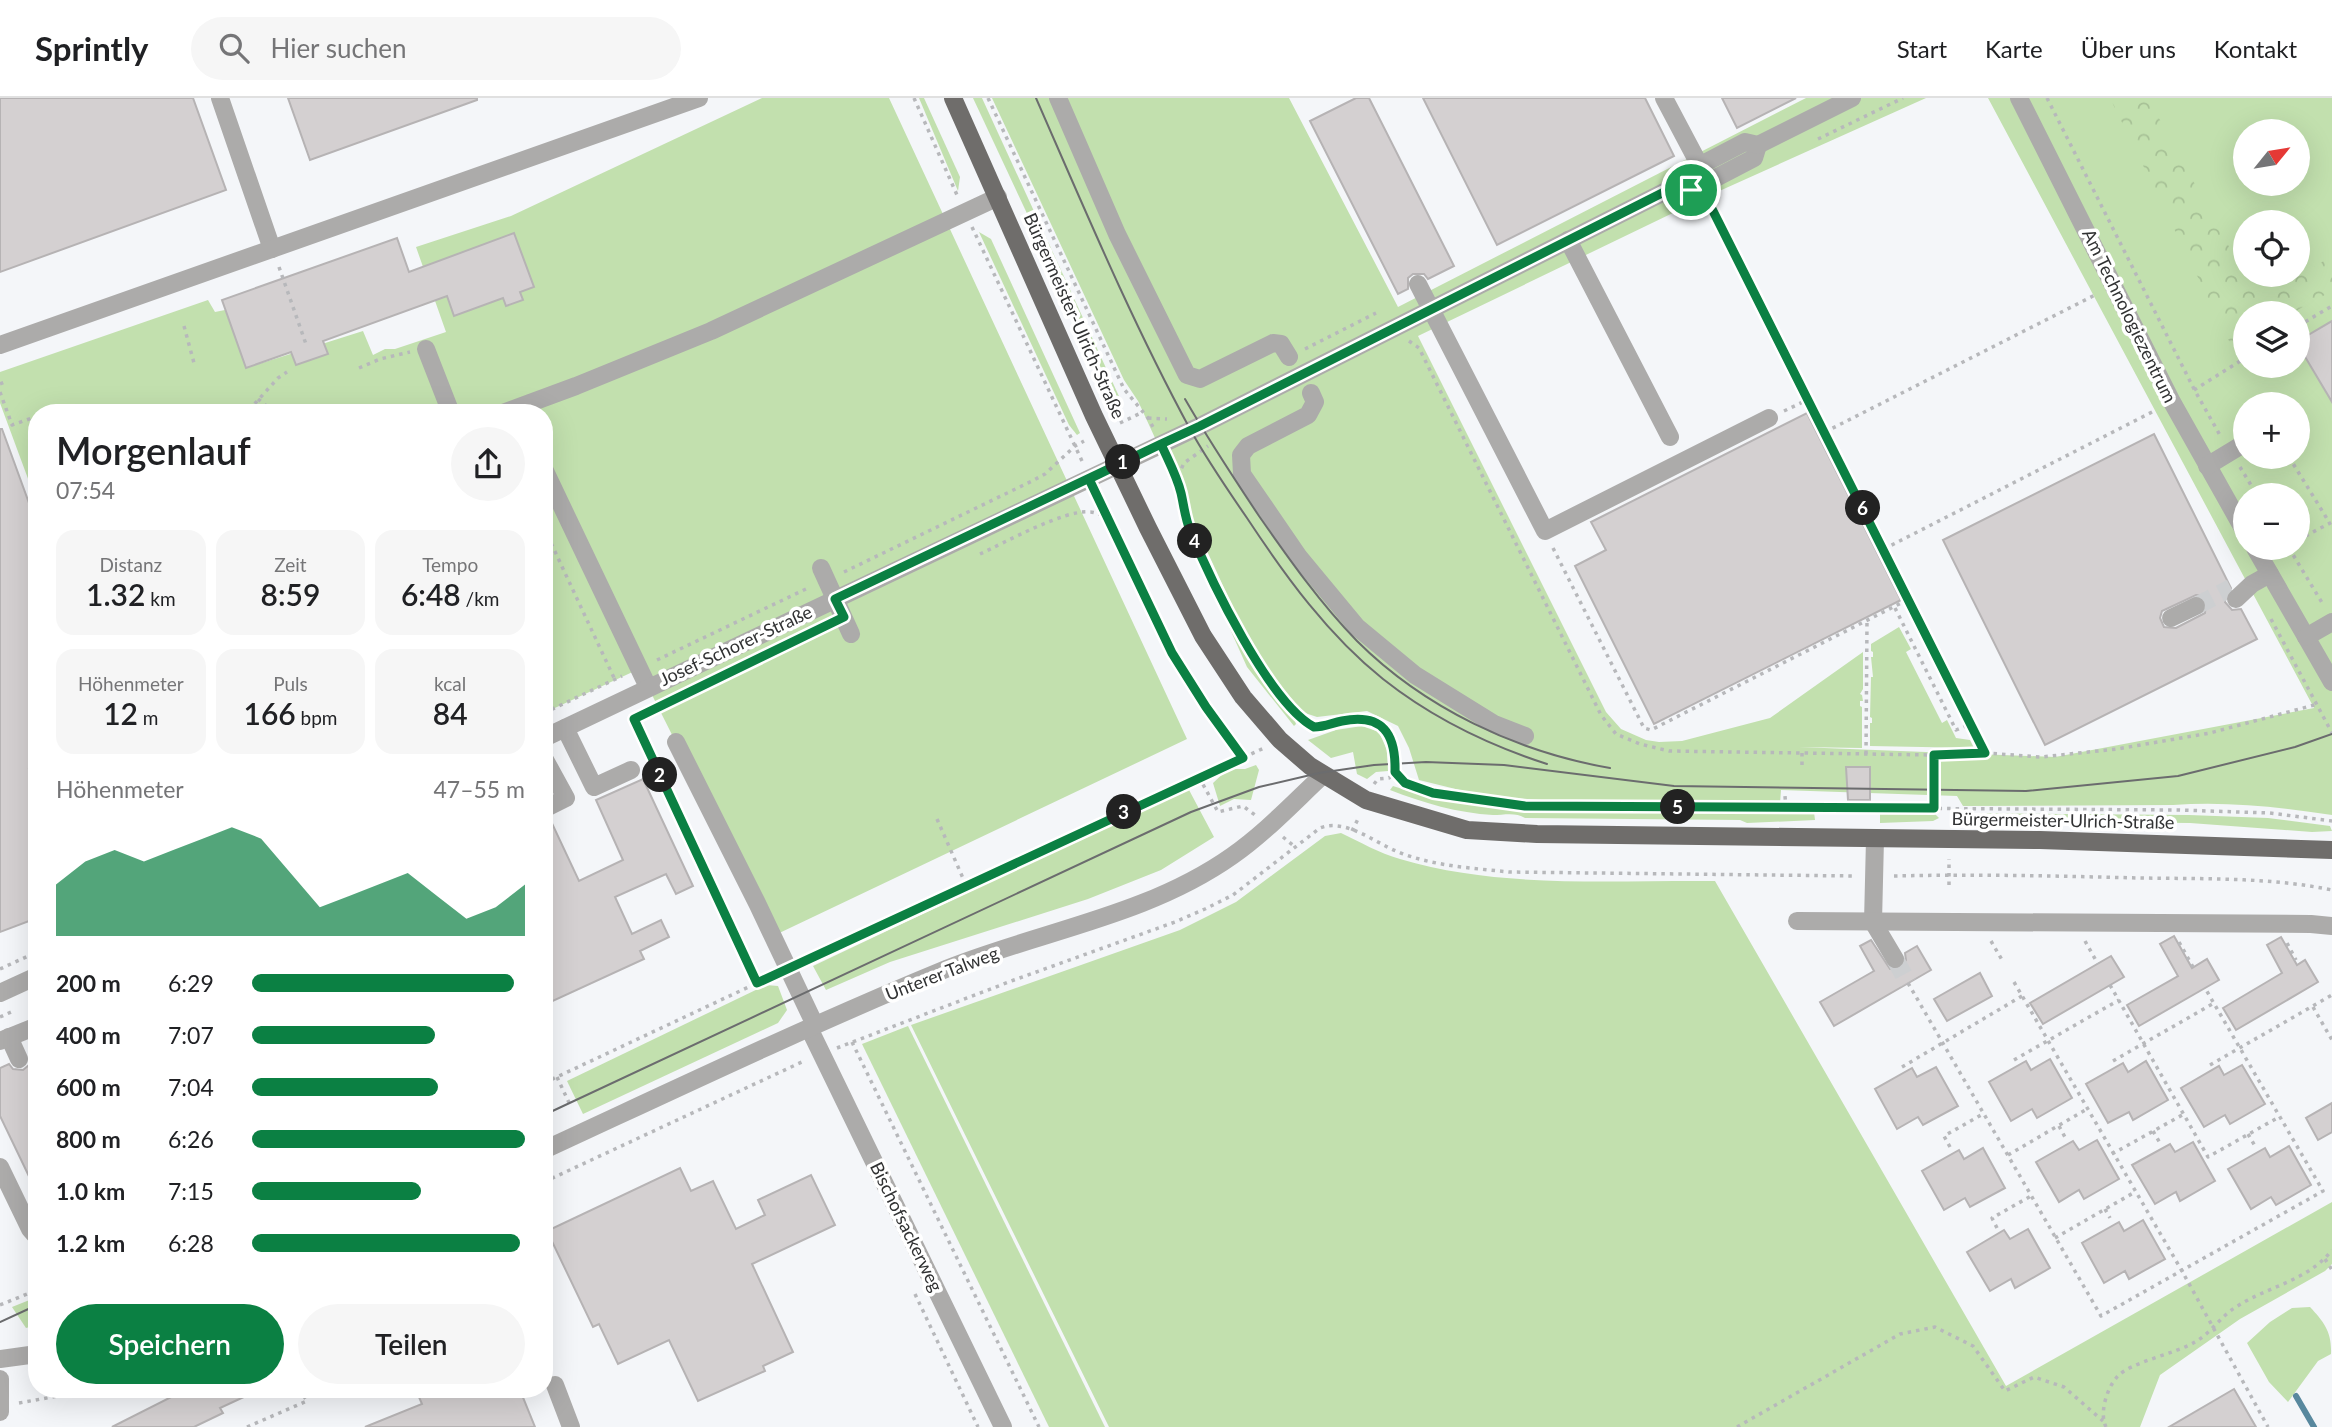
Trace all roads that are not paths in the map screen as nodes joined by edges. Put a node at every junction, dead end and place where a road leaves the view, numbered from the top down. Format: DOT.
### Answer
graph roads {
  1 [pos="220,98"];
  2 [pos="699,98"];
  3 [pos="953,98"];
  4 [pos="1059,98"];
  5 [pos="1664,98"];
  6 [pos="1852,98"];
  7 [pos="2018,107"];
  8 [pos="1704,174"];
  9 [pos="998,197"];
  10 [pos="1568,240"];
  11 [pos="272,249"];
  12 [pos="1418,284"];
  13 [pos="1431,309"];
  14 [pos="0,345"];
  15 [pos="426,349"];
  16 [pos="1289,357"];
  17 [pos="1311,393"];
  18 [pos="447,404"];
  19 [pos="530,404"];
  20 [pos="1769,418"];
  21 [pos="1670,437"];
  22 [pos="2233,450"];
  23 [pos="1118,465"];
  24 [pos="2207,466"];
  25 [pos="553,488"];
  26 [pos="2233,511"];
  27 [pos="2262,560"];
  28 [pos="821,568"];
  29 [pos="2267,569"];
  30 [pos="2234,594"];
  31 [pos="835,599"];
  32 [pos="2196,606"];
  33 [pos="2329,615"];
  34 [pos="2171,618"];
  35 [pos="851,634"];
  36 [pos="2306,637"];
  37 [pos="2332,682"];
  38 [pos="648,687"];
  39 [pos="565,728"];
  40 [pos="553,734"];
  41 [pos="1525,736"];
  42 [pos="676,742"];
  43 [pos="631,770"];
  44 [pos="553,774"];
  45 [pos="1323,775"];
  46 [pos="553,804"];
  47 [pos="1875,838"];
  48 [pos="2332,850"];
  49 [pos="1797,921"];
  50 [pos="1873,922"];
  51 [pos="2332,926"];
  52 [pos="1895,959"];
  53 [pos="28,980"];
  54 [pos="0,993"];
  55 [pos="812,1026"];
  56 [pos="28,1030"];
  57 [pos="4,1039"];
  58 [pos="19,1059"];
  59 [pos="553,1146"];
  60 [pos="0,1167"];
  61 [pos="28,1225"];
  62 [pos="28,1355"];
  63 [pos="0,1359"];
  64 [pos="0,1379"];
  65 [pos="555,1385"];
  66 [pos="0,1405"];
  67 [pos="0,1412"];
  68 [pos="571,1427"];
  69 [pos="1003,1427"];
  1 -- 11 [label="street"];
  2 -- 11 [label="street"];
  3 -- 9 [label="main road, Bürgermeister-Ulrich-Straße"];
  4 -- 16 [label="street"];
  5 -- 8 [label="street"];
  6 -- 8 [label="street"];
  7 -- 24 [label="street, Am Technologiezentrum"];
  8 -- 10 [label="street"];
  9 -- 19 [label="street"];
  9 -- 23 [label="main road, Bürgermeister-Ulrich-Straße"];
  10 -- 13 [label="street"];
  10 -- 21 [label="street"];
  11 -- 14 [label="street"];
  12 -- 13 [label="street"];
  13 -- 20 [label="street"];
  13 -- 23 [label="street"];
  15 -- 18 [label="street"];
  17 -- 41 [label="street"];
  22 -- 24 [label="street"];
  23 -- 31 [label="street, Josef-Schorer-Straße"];
  23 -- 45 [label="main road, Bürgermeister-Ulrich-Straße"];
  24 -- 26 [label="street, Am Technologiezentrum"];
  25 -- 38 [label="street"];
  27 -- 29 [label="street"];
  28 -- 31 [label="street"];
  29 -- 30 [label="street"];
  29 -- 36 [label="street"];
  31 -- 35 [label="street"];
  31 -- 38 [label="street, Josef-Schorer-Straße"];
  32 -- 34 [label="street"];
  33 -- 36 [label="street"];
  36 -- 37 [label="street"];
  38 -- 39 [label="street, Josef-Schorer-Straße"];
  39 -- 40 [label="street, Josef-Schorer-Straße"];
  39 -- 43 [label="street"];
  42 -- 55 [label="street, Bischofsackerweg"];
  44 -- 46 [label="street"];
  45 -- 47 [label="main road, Bürgermeister-Ulrich-Straße"];
  45 -- 55 [label="street, Unterer Talweg"];
  47 -- 48 [label="main road, Bürgermeister-Ulrich-Straße"];
  47 -- 50 [label="street"];
  49 -- 50 [label="street"];
  50 -- 51 [label="street"];
  50 -- 52 [label="street"];
  53 -- 54 [label="street"];
  55 -- 59 [label="street, Unterer Talweg"];
  55 -- 69 [label="street, Bischofsackerweg"];
  56 -- 57 [label="street"];
  57 -- 58 [label="street"];
  60 -- 61 [label="street"];
  62 -- 63 [label="street"];
  64 -- 66 [label="street"];
  65 -- 68 [label="street"];
  66 -- 67 [label="street"];
}
